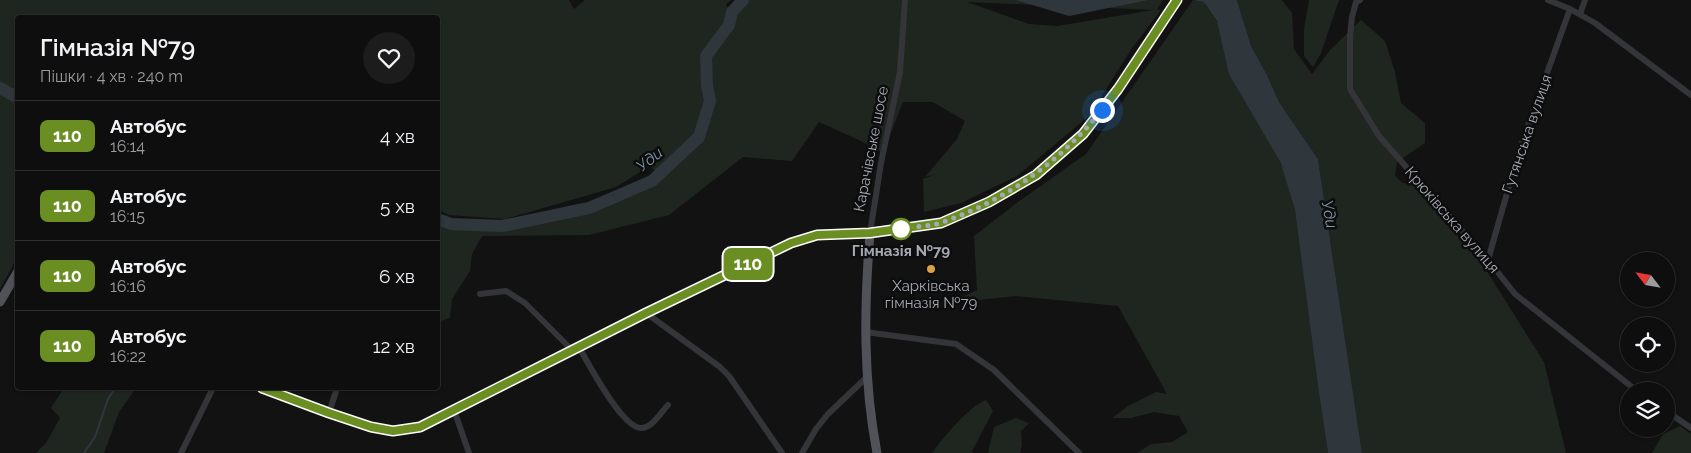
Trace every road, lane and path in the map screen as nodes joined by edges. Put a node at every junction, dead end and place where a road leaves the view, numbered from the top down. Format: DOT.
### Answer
graph roads {
  1 [pos="905,0"];
  2 [pos="1177,0"];
  3 [pos="1548,0"];
  4 [pos="1585,0"];
  5 [pos="1358,1"];
  6 [pos="1570,9"];
  7 [pos="1580,14"];
  8 [pos="1691,95"];
  9 [pos="870,233"];
  10 [pos="1488,260"];
  11 [pos="15,276"];
  12 [pos="480,294"];
  13 [pos="0,302"];
  14 [pos="646,313"];
  15 [pos="865,332"];
  16 [pos="575,348"];
  17 [pos="868,376"];
  18 [pos="1626,382"];
  19 [pos="212,390"];
  20 [pos="267,390"];
  21 [pos="336,390"];
  22 [pos="668,405"];
  23 [pos="454,410"];
  24 [pos="329,413"];
  25 [pos="1675,417"];
  26 [pos="1691,428"];
  27 [pos="181,453"];
  28 [pos="469,453"];
  29 [pos="782,453"];
  30 [pos="802,453"];
  31 [pos="877,453"];
  32 [pos="1079,453"];
  1 -- 9 [label="street, Карачівське шосе"];
  2 -- 9 [label="main road"];
  3 -- 6 [label="street"];
  4 -- 7 [label="street"];
  5 -- 10 [label="street, Крюківська вулиця"];
  6 -- 7 [label="street"];
  6 -- 10 [label="street, Гутянська вулиця"];
  7 -- 8 [label="street"];
  9 -- 14 [label="main road"];
  9 -- 15 [label="main road, Карачівське шосе"];
  10 -- 18 [label="street, Крюківська вулиця"];
  11 -- 13 [label="main road"];
  12 -- 16 [label="street"];
  14 -- 16 [label="main road"];
  14 -- 29 [label="street"];
  15 -- 17 [label="main road, Карачівське шосе"];
  15 -- 32 [label="street"];
  16 -- 22 [label="street"];
  16 -- 23 [label="main road"];
  17 -- 30 [label="street"];
  17 -- 31 [label="main road, Карачівське шосе"];
  19 -- 27 [label="street"];
  20 -- 24 [label="main road"];
  21 -- 24 [label="street"];
  23 -- 24 [label="main road"];
  23 -- 28 [label="street"];
  25 -- 26 [label="street"];
}
